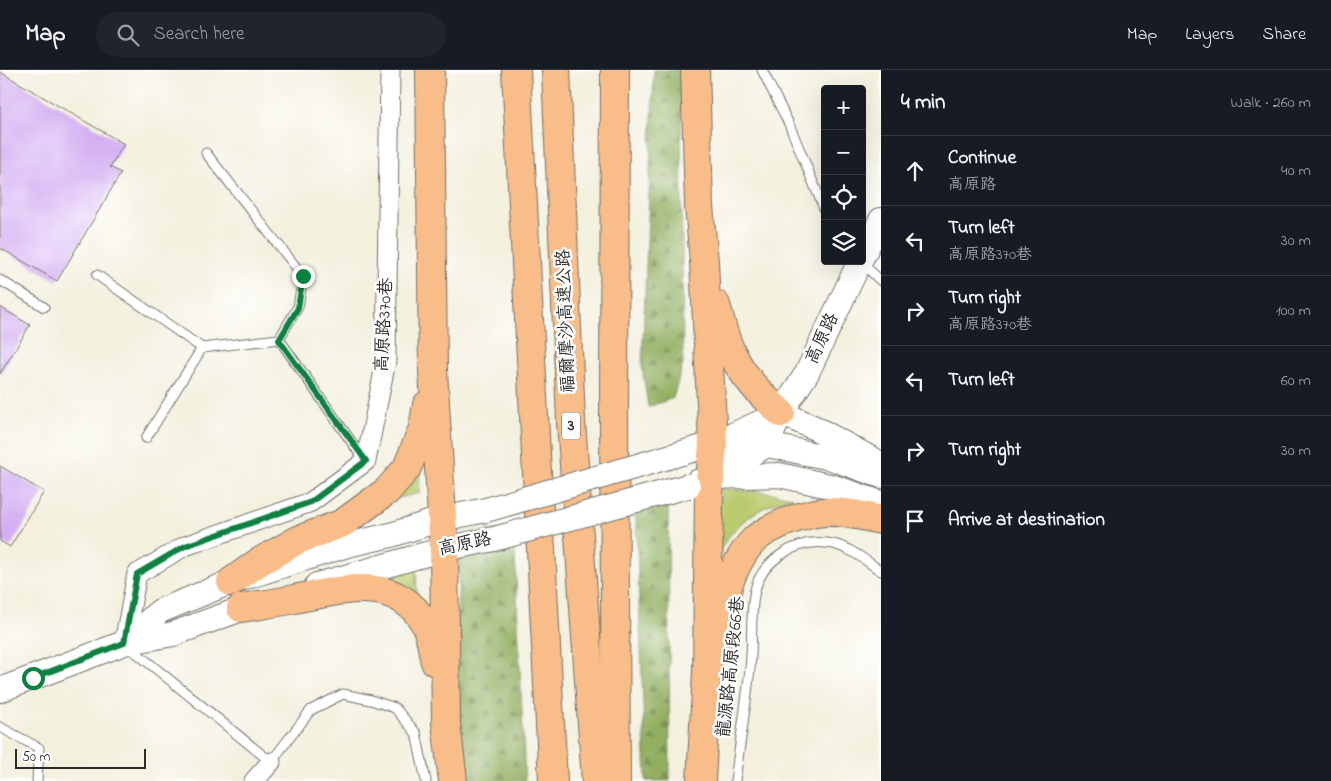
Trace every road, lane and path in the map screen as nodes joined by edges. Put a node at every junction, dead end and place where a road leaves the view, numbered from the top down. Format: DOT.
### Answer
graph roads {
  1 [pos="390,70"];
  2 [pos="430,70"];
  3 [pos="516,70"];
  4 [pos="556,70"];
  5 [pos="614,70"];
  6 [pos="696,70"];
  7 [pos="762,70"];
  8 [pos="206,152"];
  9 [pos="821,201"];
  10 [pos="881,220"];
  11 [pos="866,249"];
  12 [pos="704,262"];
  13 [pos="858,265"];
  14 [pos="864,265"];
  15 [pos="97,275"];
  16 [pos="0,280"];
  17 [pos="881,281"];
  18 [pos="44,307"];
  19 [pos="279,340"];
  20 [pos="202,348"];
  21 [pos="434,371"];
  22 [pos="781,413"];
  23 [pos="146,438"];
  24 [pos="713,444"];
  25 [pos="767,445"];
  26 [pos="366,461"];
  27 [pos="881,464"];
  28 [pos="881,476"];
  29 [pos="699,481"];
  30 [pos="881,503"];
  31 [pos="441,519"];
  32 [pos="881,520"];
  33 [pos="444,549"];
  34 [pos="881,571"];
  35 [pos="231,582"];
  36 [pos="241,608"];
  37 [pos="124,643"];
  38 [pos="0,690"];
  39 [pos="446,723"];
  40 [pos="0,727"];
  41 [pos="270,762"];
  42 [pos="702,768"];
  43 [pos="38,781"];
  44 [pos="254,781"];
  45 [pos="426,781"];
  46 [pos="454,781"];
  47 [pos="553,781"];
  48 [pos="596,781"];
  49 [pos="616,781"];
  50 [pos="734,781"];
  1 -- 26 [label="street, 高原路370巷"];
  2 -- 21 [label="highway"];
  3 -- 47 [label="highway, 福爾摩沙高速公路 / 3"];
  4 -- 48 [label="highway, 福爾摩沙高速公路 / 3"];
  5 -- 49 [label="highway"];
  6 -- 12 [label="highway"];
  7 -- 9 [label="lane"];
  8 -- 19 [label="lane"];
  10 -- 11 [label="street"];
  12 -- 22 [label="highway"];
  12 -- 24 [label="highway"];
  13 -- 22 [label="street, 高原路"];
  14 -- 17 [label="lane"];
  15 -- 20 [label="lane"];
  16 -- 18 [label="lane"];
  19 -- 20 [label="lane"];
  19 -- 26 [label="lane"];
  20 -- 23 [label="lane"];
  21 -- 31 [label="highway"];
  21 -- 35 [label="highway"];
  22 -- 24 [label="street, 高原路"];
  22 -- 25 [label="street, 高原路"];
  22 -- 27 [label="street"];
  24 -- 25 [label="street"];
  24 -- 29 [label="highway"];
  24 -- 31 [label="street, 高原路, bridge"];
  25 -- 28 [label="street"];
  25 -- 29 [label="street, 高原路"];
  26 -- 37 [label="street"];
  29 -- 30 [label="street"];
  29 -- 33 [label="street, 高原路, bridge"];
  29 -- 42 [label="highway"];
  31 -- 33 [label="highway"];
  31 -- 35 [label="street, 高原路"];
  32 -- 42 [label="highway"];
  33 -- 36 [label="street, 高原路"];
  33 -- 39 [label="highway"];
  34 -- 50 [label="lane, 龍源路高原段66巷"];
  35 -- 37 [label="street, 高原路"];
  36 -- 37 [label="street, 高原路"];
  36 -- 39 [label="highway"];
  37 -- 38 [label="street, 高原路"];
  37 -- 41 [label="lane"];
  39 -- 46 [label="highway"];
  40 -- 43 [label="lane"];
  41 -- 44 [label="street"];
  41 -- 45 [label="lane"];
}
